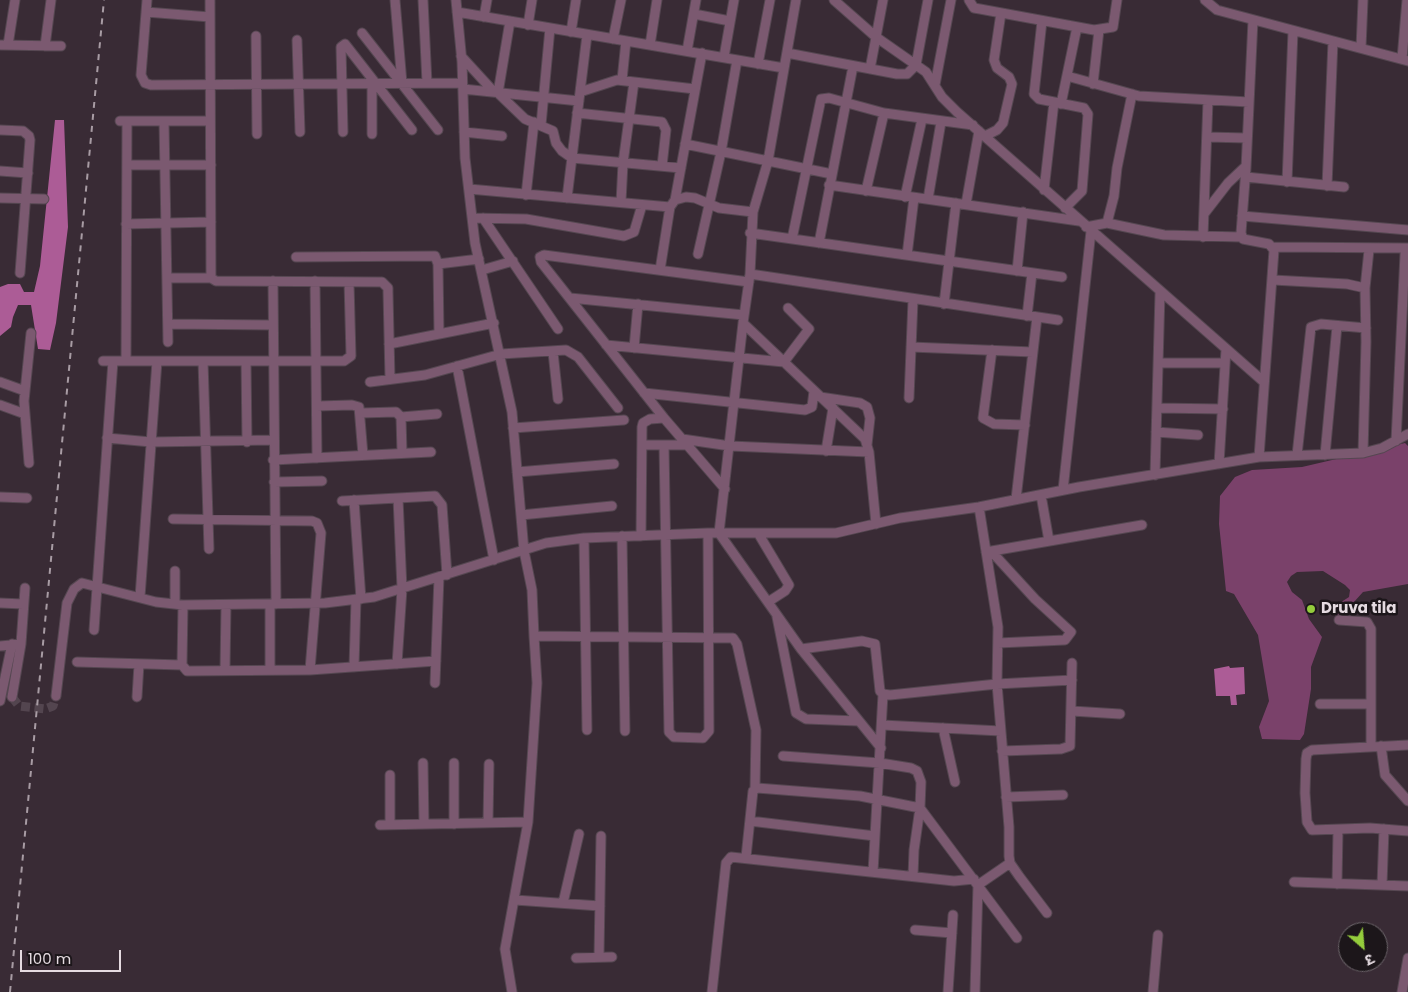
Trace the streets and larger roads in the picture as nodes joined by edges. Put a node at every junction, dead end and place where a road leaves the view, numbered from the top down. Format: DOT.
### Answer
graph roads {
  1 [pos="15,0"];
  2 [pos="51,0"];
  3 [pos="147,0"];
  4 [pos="210,0"];
  5 [pos="395,0"];
  6 [pos="423,0"];
  7 [pos="456,0"];
  8 [pos="487,0"];
  9 [pos="532,0"];
  10 [pos="576,0"];
  11 [pos="620,0"];
  12 [pos="657,0"];
  13 [pos="696,0"];
  14 [pos="734,0"];
  15 [pos="770,0"];
  16 [pos="796,0"];
  17 [pos="834,0"];
  18 [pos="883,0"];
  19 [pos="928,0"];
  20 [pos="951,0"];
  21 [pos="969,0"];
  22 [pos="1117,0"];
  23 [pos="1205,0"];
  24 [pos="1363,0"];
  25 [pos="1407,0"];
  26 [pos="146,12"];
  27 [pos="457,12"];
  28 [pos="1001,13"];
  29 [pos="694,14"];
  30 [pos="210,17"];
  31 [pos="484,17"];
  32 [pos="1253,20"];
  33 [pos="510,21"];
  34 [pos="730,21"];
  35 [pos="1042,21"];
  36 [pos="528,24"];
  37 [pos="550,28"];
  38 [pos="1077,28"];
  39 [pos="1099,30"];
  40 [pos="1293,30"];
  41 [pos="362,32"];
  42 [pos="571,32"];
  43 [pos="587,35"];
  44 [pos="256,36"];
  45 [pos="876,37"];
  46 [pos="614,39"];
  47 [pos="297,40"];
  48 [pos="626,41"];
  49 [pos="1334,41"];
  50 [pos="4,45"];
  51 [pos="650,45"];
  52 [pos="45,46"];
  53 [pos="61,46"];
  54 [pos="1360,48"];
  55 [pos="687,51"];
  56 [pos="702,53"];
  57 [pos="787,53"];
  58 [pos="461,56"];
  59 [pos="724,57"];
  60 [pos="737,60"];
  61 [pos="1405,60"];
  62 [pos="758,64"];
  63 [pos="916,65"];
  64 [pos="852,66"];
  65 [pos="784,68"];
  66 [pos="870,69"];
  67 [pos="1067,76"];
  68 [pos="622,80"];
  69 [pos="634,82"];
  70 [pos="402,83"];
  71 [pos="427,83"];
  72 [pos="342,84"];
  73 [pos="374,84"];
  74 [pos="935,84"];
  75 [pos="1093,84"];
  76 [pos="256,85"];
  77 [pos="299,85"];
  78 [pos="210,86"];
  79 [pos="462,86"];
  80 [pos="695,89"];
  81 [pos="496,92"];
  82 [pos="1132,94"];
  83 [pos="579,96"];
  84 [pos="544,97"];
  85 [pos="1208,100"];
  86 [pos="1249,102"];
  87 [pos="847,103"];
  88 [pos="1058,103"];
  89 [pos="577,113"];
  90 [pos="884,113"];
  91 [pos="629,118"];
  92 [pos="922,119"];
  93 [pos="164,121"];
  94 [pos="210,121"];
  95 [pos="941,122"];
  96 [pos="538,124"];
  97 [pos="0,130"];
  98 [pos="412,130"];
  99 [pos="438,130"];
  100 [pos="979,131"];
  101 [pos="300,132"];
  102 [pos="343,132"];
  103 [pos="464,132"];
  104 [pos="258,134"];
  105 [pos="372,134"];
  106 [pos="502,136"];
  107 [pos="1207,137"];
  108 [pos="1247,138"];
  109 [pos="685,144"];
  110 [pos="721,152"];
  111 [pos="572,158"];
  112 [pos="768,162"];
  113 [pos="624,163"];
  114 [pos="127,165"];
  115 [pos="165,165"];
  116 [pos="211,165"];
  117 [pos="662,166"];
  118 [pos="1246,166"];
  119 [pos="681,168"];
  120 [pos="806,169"];
  121 [pos="0,171"];
  122 [pos="28,173"];
  123 [pos="832,174"];
  124 [pos="1246,177"];
  125 [pos="1287,182"];
  126 [pos="829,185"];
  127 [pos="1327,186"];
  128 [pos="1344,187"];
  129 [pos="469,190"];
  130 [pos="1044,190"];
  131 [pos="866,191"];
  132 [pos="526,194"];
  133 [pos="909,197"];
  134 [pos="0,198"];
  135 [pos="567,198"];
  136 [pos="26,199"];
  137 [pos="44,199"];
  138 [pos="928,200"];
  139 [pos="621,202"];
  140 [pos="956,203"];
  141 [pos="672,204"];
  142 [pos="710,204"];
  143 [pos="966,204"];
  144 [pos="642,205"];
  145 [pos="1065,208"];
  146 [pos="753,212"];
  147 [pos="1023,212"];
  148 [pos="1204,214"];
  149 [pos="1242,216"];
  150 [pos="472,218"];
  151 [pos="484,218"];
  152 [pos="211,222"];
  153 [pos="166,223"];
  154 [pos="1107,223"];
  155 [pos="126,224"];
  156 [pos="1085,226"];
  157 [pos="1408,230"];
  158 [pos="750,233"];
  159 [pos="1203,236"];
  160 [pos="1241,237"];
  161 [pos="792,239"];
  162 [pos="819,243"];
  163 [pos="1272,247"];
  164 [pos="1407,248"];
  165 [pos="1369,250"];
  166 [pos="698,254"];
  167 [pos="907,255"];
  168 [pos="296,257"];
  169 [pos="479,259"];
  170 [pos="512,261"];
  171 [pos="949,261"];
  172 [pos="438,264"];
  173 [pos="482,270"];
  174 [pos="660,270"];
  175 [pos="1017,271"];
  176 [pos="20,273"];
  177 [pos="1032,273"];
  178 [pos="1062,277"];
  179 [pos="167,278"];
  180 [pos="211,278"];
  181 [pos="749,278"];
  182 [pos="1272,280"];
  183 [pos="273,281"];
  184 [pos="315,282"];
  185 [pos="349,282"];
  186 [pos="1364,288"];
  187 [pos="1160,292"];
  188 [pos="570,298"];
  189 [pos="913,300"];
  190 [pos="638,304"];
  191 [pos="944,304"];
  192 [pos="788,308"];
  193 [pos="1026,316"];
  194 [pos="1037,317"];
  195 [pos="743,319"];
  196 [pos="1058,320"];
  197 [pos="494,323"];
  198 [pos="168,324"];
  199 [pos="273,325"];
  200 [pos="1337,326"];
  201 [pos="1366,328"];
  202 [pos="558,330"];
  203 [pos="31,333"];
  204 [pos="439,334"];
  205 [pos="168,342"];
  206 [pos="389,344"];
  207 [pos="606,345"];
  208 [pos="911,347"];
  209 [pos="634,348"];
  210 [pos="1226,349"];
  211 [pos="992,350"];
  212 [pos="553,352"];
  213 [pos="1033,352"];
  214 [pos="501,354"];
  215 [pos="739,359"];
  216 [pos="103,361"];
  217 [pos="113,361"];
  218 [pos="126,361"];
  219 [pos="157,361"];
  220 [pos="203,361"];
  221 [pos="246,361"];
  222 [pos="273,361"];
  223 [pos="317,361"];
  224 [pos="784,362"];
  225 [pos="1158,363"];
  226 [pos="1225,364"];
  227 [pos="457,366"];
  228 [pos="390,380"];
  229 [pos="0,382"];
  230 [pos="370,382"];
  231 [pos="1264,382"];
  232 [pos="25,391"];
  233 [pos="644,393"];
  234 [pos="817,394"];
  235 [pos="909,398"];
  236 [pos="558,399"];
  237 [pos="734,404"];
  238 [pos="317,406"];
  239 [pos="1,408"];
  240 [pos="618,408"];
  241 [pos="833,408"];
  242 [pos="1157,408"];
  243 [pos="1223,409"];
  244 [pos="361,413"];
  245 [pos="25,414"];
  246 [pos="437,414"];
  247 [pos="400,417"];
  248 [pos="664,418"];
  249 [pos="624,420"];
  250 [pos="1025,425"];
  251 [pos="514,428"];
  252 [pos="1156,432"];
  253 [pos="1408,434"];
  254 [pos="1198,435"];
  255 [pos="107,438"];
  256 [pos="273,440"];
  257 [pos="1396,441"];
  258 [pos="151,442"];
  259 [pos="206,442"];
  260 [pos="247,442"];
  261 [pos="685,442"];
  262 [pos="642,445"];
  263 [pos="664,445"];
  264 [pos="730,446"];
  265 [pos="868,449"];
  266 [pos="826,450"];
  267 [pos="431,452"];
  268 [pos="402,453"];
  269 [pos="1363,453"];
  270 [pos="363,455"];
  271 [pos="1296,455"];
  272 [pos="1326,455"];
  273 [pos="1259,457"];
  274 [pos="317,458"];
  275 [pos="273,460"];
  276 [pos="29,463"];
  277 [pos="614,464"];
  278 [pos="1219,464"];
  279 [pos="517,472"];
  280 [pos="1155,475"];
  281 [pos="322,481"];
  282 [pos="274,482"];
  283 [pos="725,489"];
  284 [pos="1063,490"];
  285 [pos="1041,494"];
  286 [pos="0,497"];
  287 [pos="27,498"];
  288 [pos="398,498"];
  289 [pos="1016,499"];
  290 [pos="354,500"];
  291 [pos="342,501"];
  292 [pos="612,506"];
  293 [pos="979,507"];
  294 [pos="521,515"];
  295 [pos="173,519"];
  296 [pos="208,519"];
  297 [pos="274,520"];
  298 [pos="876,524"];
  299 [pos="1142,525"];
  300 [pos="708,533"];
  301 [pos="719,533"];
  302 [pos="758,534"];
  303 [pos="665,535"];
  304 [pos="622,536"];
  305 [pos="641,536"];
  306 [pos="584,538"];
  307 [pos="1049,541"];
  308 [pos="209,549"];
  309 [pos="524,551"];
  310 [pos="988,551"];
  311 [pos="494,560"];
  312 [pos="175,571"];
  313 [pos="443,576"];
  314 [pos="97,587"];
  315 [pos="25,588"];
  316 [pos="402,590"];
  317 [pos="140,597"];
  318 [pos="359,599"];
  319 [pos="768,602"];
  320 [pos="0,603"];
  321 [pos="315,603"];
  322 [pos="23,604"];
  323 [pos="273,604"];
  324 [pos="179,605"];
  325 [pos="226,605"];
  326 [pos="776,614"];
  327 [pos="1339,620"];
  328 [pos="94,630"];
  329 [pos="534,636"];
  330 [pos="585,636"];
  331 [pos="624,636"];
  332 [pos="667,636"];
  333 [pos="710,636"];
  334 [pos="998,643"];
  335 [pos="17,644"];
  336 [pos="0,646"];
  337 [pos="801,648"];
  338 [pos="436,661"];
  339 [pos="77,662"];
  340 [pos="1072,663"];
  341 [pos="139,664"];
  342 [pos="398,664"];
  343 [pos="182,665"];
  344 [pos="354,667"];
  345 [pos="225,670"];
  346 [pos="270,670"];
  347 [pos="310,670"];
  348 [pos="1072,680"];
  349 [pos="435,683"];
  350 [pos="997,684"];
  351 [pos="883,694"];
  352 [pos="56,696"];
  353 [pos="12,697"];
  354 [pos="137,697"];
  355 [pos="0,701"];
  356 [pos="1320,704"];
  357 [pos="1370,704"];
  358 [pos="1072,711"];
  359 [pos="1120,714"];
  360 [pos="858,721"];
  361 [pos="882,725"];
  362 [pos="943,728"];
  363 [pos="587,730"];
  364 [pos="625,731"];
  365 [pos="1001,731"];
  366 [pos="1408,745"];
  367 [pos="1371,746"];
  368 [pos="1381,746"];
  369 [pos="881,748"];
  370 [pos="1002,751"];
  371 [pos="783,756"];
  372 [pos="423,763"];
  373 [pos="454,763"];
  374 [pos="880,763"];
  375 [pos="489,764"];
  376 [pos="390,774"];
  377 [pos="955,782"];
  378 [pos="755,789"];
  379 [pos="1063,795"];
  380 [pos="1006,797"];
  381 [pos="877,799"];
  382 [pos="1408,801"];
  383 [pos="920,808"];
  384 [pos="750,821"];
  385 [pos="528,822"];
  386 [pos="488,823"];
  387 [pos="424,824"];
  388 [pos="454,824"];
  389 [pos="380,825"];
  390 [pos="390,825"];
  391 [pos="1384,829"];
  392 [pos="1338,830"];
  393 [pos="1408,831"];
  394 [pos="579,834"];
  395 [pos="601,836"];
  396 [pos="875,836"];
  397 [pos="746,857"];
  398 [pos="1010,863"];
  399 [pos="873,872"];
  400 [pos="913,876"];
  401 [pos="976,882"];
  402 [pos="1294,882"];
  403 [pos="1337,884"];
  404 [pos="1382,885"];
  405 [pos="1408,886"];
  406 [pos="515,900"];
  407 [pos="563,903"];
  408 [pos="600,906"];
  409 [pos="1047,913"];
  410 [pos="953,915"];
  411 [pos="915,930"];
  412 [pos="952,933"];
  413 [pos="1158,935"];
  414 [pos="1017,938"];
  415 [pos="599,957"];
  416 [pos="612,957"];
  417 [pos="576,958"];
  418 [pos="1408,958"];
  419 [pos="512,992"];
  420 [pos="712,992"];
  421 [pos="948,992"];
  422 [pos="975,992"];
  423 [pos="1153,992"];
  424 [pos="1402,992"];
  1 -- 50 [label="street"];
  2 -- 52 [label="street"];
  3 -- 26 [label="street"];
  4 -- 30 [label="street"];
  5 -- 70 [label="street"];
  6 -- 71 [label="street"];
  7 -- 27 [label="street"];
  8 -- 31 [label="street"];
  9 -- 36 [label="street"];
  10 -- 42 [label="street"];
  11 -- 46 [label="street"];
  12 -- 51 [label="street"];
  13 -- 29 [label="street"];
  14 -- 34 [label="street"];
  15 -- 62 [label="street"];
  16 -- 57 [label="street"];
  17 -- 45 [label="street"];
  18 -- 45 [label="street"];
  19 -- 63 [label="street"];
  20 -- 74 [label="street"];
  21 -- 28 [label="street"];
  22 -- 39 [label="street"];
  23 -- 32 [label="street"];
  24 -- 54 [label="street"];
  25 -- 61 [label="street"];
  26 -- 30 [label="street"];
  26 -- 78 [label="street"];
  27 -- 31 [label="street"];
  27 -- 58 [label="street"];
  28 -- 35 [label="street"];
  28 -- 100 [label="street"];
  29 -- 34 [label="street"];
  29 -- 55 [label="street"];
  30 -- 78 [label="street"];
  31 -- 33 [label="street"];
  32 -- 40 [label="street"];
  32 -- 86 [label="street"];
  33 -- 36 [label="street"];
  33 -- 81 [label="street"];
  34 -- 59 [label="street"];
  35 -- 38 [label="street"];
  35 -- 88 [label="street"];
  36 -- 37 [label="street"];
  37 -- 42 [label="street"];
  37 -- 84 [label="street"];
  38 -- 39 [label="street"];
  38 -- 67 [label="street"];
  39 -- 75 [label="street"];
  40 -- 49 [label="street"];
  40 -- 125 [label="street"];
  41 -- 70 [label="street"];
  42 -- 43 [label="street"];
  43 -- 46 [label="street"];
  43 -- 83 [label="street"];
  44 -- 76 [label="street"];
  45 -- 63 [label="street"];
  45 -- 66 [label="street"];
  46 -- 48 [label="street"];
  47 -- 77 [label="street"];
  48 -- 51 [label="street"];
  48 -- 68 [label="street"];
  49 -- 54 [label="street"];
  49 -- 127 [label="street"];
  50 -- 52 [label="street"];
  51 -- 55 [label="street"];
  52 -- 53 [label="street"];
  54 -- 61 [label="street"];
  55 -- 56 [label="street"];
  56 -- 59 [label="street"];
  56 -- 80 [label="street"];
  57 -- 64 [label="street"];
  57 -- 65 [label="street"];
  58 -- 79 [label="street"];
  58 -- 81 [label="street"];
  59 -- 60 [label="street"];
  60 -- 62 [label="street"];
  60 -- 110 [label="street"];
  62 -- 65 [label="street"];
  63 -- 66 [label="street"];
  63 -- 74 [label="street"];
  64 -- 66 [label="street"];
  64 -- 87 [label="street"];
  65 -- 112 [label="street"];
  67 -- 75 [label="street"];
  67 -- 88 [label="street"];
  68 -- 69 [label="street"];
  68 -- 83 [label="street"];
  69 -- 80 [label="street"];
  69 -- 91 [label="street"];
  70 -- 71 [label="street"];
  70 -- 73 [label="street"];
  70 -- 99 [label="street"];
  71 -- 79 [label="street"];
  72 -- 73 [label="street"];
  72 -- 73 [label="street"];
  72 -- 77 [label="street"];
  72 -- 102 [label="street"];
  73 -- 98 [label="street"];
  73 -- 105 [label="street"];
  74 -- 100 [label="street"];
  75 -- 82 [label="street"];
  76 -- 77 [label="street"];
  76 -- 78 [label="street"];
  76 -- 104 [label="street"];
  77 -- 101 [label="street"];
  78 -- 94 [label="street"];
  79 -- 81 [label="street"];
  79 -- 103 [label="street"];
  80 -- 109 [label="street"];
  81 -- 84 [label="street"];
  81 -- 96 [label="street"];
  82 -- 85 [label="street"];
  82 -- 154 [label="street"];
  83 -- 84 [label="street"];
  83 -- 89 [label="street"];
  84 -- 96 [label="street"];
  85 -- 86 [label="street"];
  85 -- 107 [label="street"];
  86 -- 108 [label="street"];
  87 -- 90 [label="street"];
  87 -- 120 [label="street"];
  87 -- 123 [label="street"];
  88 -- 130 [label="street"];
  88 -- 145 [label="street"];
  89 -- 91 [label="street"];
  89 -- 111 [label="street"];
  90 -- 92 [label="street"];
  90 -- 131 [label="street"];
  91 -- 113 [label="street"];
  91 -- 117 [label="street"];
  92 -- 95 [label="street"];
  92 -- 133 [label="street"];
  93 -- 94 [label="street"];
  93 -- 114 [label="street"];
  93 -- 115 [label="street"];
  94 -- 116 [label="street"];
  95 -- 100 [label="street"];
  95 -- 138 [label="street"];
  96 -- 111 [label="street"];
  96 -- 132 [label="street"];
  97 -- 122 [label="street"];
  100 -- 130 [label="street"];
  100 -- 143 [label="street"];
  103 -- 106 [label="street"];
  103 -- 129 [label="street"];
  107 -- 108 [label="street"];
  107 -- 148 [label="street"];
  108 -- 118 [label="street"];
  109 -- 110 [label="street"];
  109 -- 119 [label="street"];
  110 -- 112 [label="street"];
  110 -- 142 [label="street"];
  111 -- 113 [label="street"];
  111 -- 135 [label="street"];
  112 -- 120 [label="street"];
  112 -- 146 [label="street"];
  113 -- 117 [label="street"];
  113 -- 139 [label="street"];
  114 -- 115 [label="street"];
  114 -- 155 [label="street"];
  115 -- 116 [label="street"];
  115 -- 153 [label="street"];
  116 -- 152 [label="street"];
  117 -- 119 [label="street"];
  118 -- 124 [label="street"];
  118 -- 148 [label="street"];
  119 -- 141 [label="street"];
  120 -- 123 [label="street"];
  120 -- 161 [label="street"];
  121 -- 122 [label="street"];
  122 -- 136 [label="street"];
  123 -- 126 [label="street"];
  124 -- 125 [label="street"];
  124 -- 149 [label="street"];
  125 -- 127 [label="street"];
  126 -- 131 [label="street"];
  126 -- 162 [label="street"];
  127 -- 128 [label="street"];
  129 -- 132 [label="street"];
  129 -- 150 [label="street"];
  130 -- 145 [label="street"];
  131 -- 133 [label="street"];
  132 -- 135 [label="street"];
  133 -- 138 [label="street"];
  133 -- 167 [label="street"];
  134 -- 136 [label="street"];
  135 -- 139 [label="street"];
  136 -- 137 [label="street"];
  136 -- 176 [label="street"];
  138 -- 140 [label="street"];
  139 -- 144 [label="street"];
  140 -- 143 [label="street"];
  140 -- 171 [label="street"];
  141 -- 142 [label="street"];
  141 -- 144 [label="street"];
  141 -- 174 [label="street"];
  142 -- 146 [label="street"];
  142 -- 166 [label="street"];
  143 -- 147 [label="street"];
  144 -- 151 [label="street"];
  145 -- 156 [label="street"];
  146 -- 158 [label="street"];
  147 -- 156 [label="street"];
  147 -- 175 [label="street"];
  148 -- 159 [label="street"];
  149 -- 157 [label="street"];
  149 -- 160 [label="street"];
  150 -- 151 [label="street"];
  150 -- 169 [label="street"];
  151 -- 170 [label="street"];
  152 -- 153 [label="street"];
  152 -- 180 [label="street"];
  153 -- 155 [label="street"];
  153 -- 179 [label="street"];
  154 -- 156 [label="street"];
  154 -- 159 [label="street"];
  155 -- 218 [label="street"];
  156 -- 187 [label="street"];
  156 -- 284 [label="street"];
  158 -- 161 [label="street"];
  158 -- 181 [label="street"];
  159 -- 160 [label="street"];
  160 -- 163 [label="street"];
  161 -- 162 [label="street"];
  162 -- 167 [label="street"];
  163 -- 165 [label="street"];
  163 -- 182 [label="street"];
  164 -- 165 [label="street"];
  164 -- 257 [label="street"];
  165 -- 186 [label="street"];
  167 -- 171 [label="street"];
  168 -- 172 [label="street"];
  169 -- 172 [label="street"];
  169 -- 173 [label="street"];
  170 -- 173 [label="street"];
  170 -- 202 [label="street"];
  171 -- 175 [label="street"];
  171 -- 191 [label="street"];
  172 -- 204 [label="street"];
  173 -- 197 [label="street"];
  174 -- 181 [label="street"];
  174 -- 188 [label="street"];
  175 -- 177 [label="street"];
  177 -- 178 [label="street"];
  177 -- 193 [label="street"];
  179 -- 180 [label="street"];
  179 -- 198 [label="street"];
  180 -- 183 [label="street"];
  181 -- 189 [label="street"];
  181 -- 195 [label="street"];
  182 -- 186 [label="street"];
  182 -- 231 [label="street"];
  183 -- 184 [label="street"];
  183 -- 199 [label="street"];
  184 -- 185 [label="street"];
  184 -- 223 [label="street"];
  185 -- 206 [label="street"];
  185 -- 223 [label="street"];
  186 -- 201 [label="street"];
  187 -- 210 [label="street"];
  187 -- 225 [label="street"];
  188 -- 190 [label="street"];
  188 -- 207 [label="street"];
  189 -- 191 [label="street"];
  189 -- 208 [label="street"];
  190 -- 195 [label="street"];
  190 -- 209 [label="street"];
  191 -- 193 [label="street"];
  192 -- 224 [label="street"];
  193 -- 194 [label="street"];
  194 -- 196 [label="street"];
  194 -- 213 [label="street"];
  195 -- 215 [label="street"];
  195 -- 224 [label="street"];
  197 -- 204 [label="street"];
  197 -- 214 [label="street"];
  198 -- 199 [label="street"];
  198 -- 205 [label="street"];
  199 -- 222 [label="street"];
  200 -- 201 [label="street"];
  200 -- 271 [label="street"];
  200 -- 272 [label="street"];
  201 -- 269 [label="street"];
  203 -- 232 [label="street"];
  204 -- 206 [label="street"];
  206 -- 228 [label="street"];
  207 -- 209 [label="street"];
  207 -- 233 [label="street"];
  208 -- 211 [label="street"];
  208 -- 235 [label="street"];
  209 -- 215 [label="street"];
  210 -- 226 [label="street"];
  210 -- 231 [label="street"];
  211 -- 213 [label="street"];
  211 -- 250 [label="street"];
  212 -- 214 [label="street"];
  212 -- 236 [label="street"];
  212 -- 240 [label="street"];
  213 -- 250 [label="street"];
  214 -- 227 [label="street"];
  214 -- 251 [label="street"];
  215 -- 224 [label="street"];
  215 -- 237 [label="street"];
  216 -- 217 [label="street"];
  217 -- 218 [label="street"];
  217 -- 255 [label="street"];
  218 -- 219 [label="street"];
  219 -- 220 [label="street"];
  219 -- 258 [label="street"];
  220 -- 221 [label="street"];
  220 -- 259 [label="street"];
  221 -- 222 [label="street"];
  221 -- 260 [label="street"];
  222 -- 223 [label="street"];
  222 -- 256 [label="street"];
  223 -- 238 [label="street"];
  224 -- 234 [label="street"];
  225 -- 226 [label="street"];
  225 -- 242 [label="street"];
  226 -- 243 [label="street"];
  227 -- 228 [label="street"];
  227 -- 311 [label="street"];
  228 -- 230 [label="street"];
  229 -- 232 [label="street"];
  231 -- 273 [label="street"];
  232 -- 245 [label="street"];
  233 -- 237 [label="street"];
  233 -- 248 [label="street"];
  234 -- 237 [label="street"];
  234 -- 241 [label="street"];
  234 -- 265 [label="street"];
  237 -- 264 [label="street"];
  238 -- 244 [label="street"];
  238 -- 274 [label="street"];
  239 -- 245 [label="street"];
  241 -- 265 [label="street"];
  241 -- 266 [label="street"];
  242 -- 243 [label="street"];
  242 -- 252 [label="street"];
  243 -- 278 [label="street"];
  244 -- 247 [label="street"];
  244 -- 270 [label="street"];
  245 -- 276 [label="street"];
  246 -- 247 [label="street"];
  247 -- 268 [label="street"];
  248 -- 261 [label="street"];
  248 -- 262 [label="street"];
  249 -- 251 [label="street"];
  250 -- 289 [label="street"];
  251 -- 279 [label="street"];
  252 -- 254 [label="street"];
  252 -- 280 [label="street"];
  253 -- 257 [label="street"];
  255 -- 258 [label="street"];
  255 -- 314 [label="street"];
  256 -- 260 [label="street"];
  256 -- 275 [label="street"];
  257 -- 269 [label="street"];
  258 -- 259 [label="street"];
  258 -- 317 [label="street"];
  259 -- 260 [label="street"];
  259 -- 296 [label="street"];
  261 -- 263 [label="street"];
  261 -- 264 [label="street"];
  261 -- 283 [label="street"];
  262 -- 263 [label="street"];
  262 -- 305 [label="street"];
  263 -- 303 [label="street"];
  264 -- 266 [label="street"];
  264 -- 283 [label="street"];
  265 -- 266 [label="street"];
  265 -- 298 [label="street"];
  267 -- 268 [label="street"];
  268 -- 270 [label="street"];
  269 -- 272 [label="street"];
  270 -- 274 [label="street"];
  271 -- 272 [label="street"];
  271 -- 273 [label="street"];
  273 -- 278 [label="street"];
  274 -- 275 [label="street"];
  275 -- 282 [label="street"];
  277 -- 279 [label="street"];
  278 -- 280 [label="street"];
  279 -- 294 [label="street"];
  280 -- 284 [label="street"];
  281 -- 282 [label="street"];
  282 -- 297 [label="street"];
  283 -- 301 [label="street"];
  284 -- 285 [label="street"];
  285 -- 289 [label="street"];
  285 -- 307 [label="street"];
  286 -- 287 [label="street"];
  288 -- 290 [label="street"];
  288 -- 313 [label="street"];
  288 -- 316 [label="street"];
  289 -- 293 [label="street"];
  290 -- 291 [label="street"];
  290 -- 318 [label="street"];
  292 -- 294 [label="street"];
  293 -- 298 [label="street"];
  293 -- 310 [label="street"];
  294 -- 309 [label="street"];
  295 -- 296 [label="street"];
  296 -- 297 [label="street"];
  296 -- 308 [label="street"];
  297 -- 321 [label="street"];
  297 -- 323 [label="street"];
  298 -- 302 [label="street"];
  299 -- 307 [label="street"];
  300 -- 301 [label="street"];
  300 -- 303 [label="street"];
  300 -- 333 [label="street"];
  301 -- 302 [label="street"];
  301 -- 319 [label="street"];
  302 -- 319 [label="street"];
  303 -- 305 [label="street"];
  303 -- 332 [label="street"];
  304 -- 305 [label="street"];
  304 -- 306 [label="street"];
  304 -- 331 [label="street"];
  306 -- 309 [label="street"];
  306 -- 330 [label="street"];
  307 -- 310 [label="street"];
  309 -- 311 [label="street"];
  309 -- 329 [label="street"];
  310 -- 334 [label="street"];
  310 -- 334 [label="street"];
  311 -- 313 [label="street"];
  312 -- 324 [label="street"];
  313 -- 316 [label="street"];
  313 -- 338 [label="street"];
  314 -- 317 [label="street"];
  314 -- 328 [label="street"];
  314 -- 352 [label="street"];
  315 -- 322 [label="street"];
  316 -- 318 [label="street"];
  316 -- 342 [label="street"];
  317 -- 324 [label="street"];
  318 -- 321 [label="street"];
  318 -- 344 [label="street"];
  319 -- 326 [label="street"];
  320 -- 322 [label="street"];
  321 -- 323 [label="street"];
  321 -- 347 [label="street"];
  322 -- 335 [label="street"];
  323 -- 325 [label="street"];
  323 -- 346 [label="street"];
  324 -- 325 [label="street"];
  324 -- 343 [label="street"];
  325 -- 345 [label="street"];
  326 -- 337 [label="street"];
  326 -- 360 [label="street"];
  327 -- 357 [label="street"];
  329 -- 330 [label="street"];
  329 -- 385 [label="street"];
  330 -- 331 [label="street"];
  330 -- 363 [label="street"];
  331 -- 332 [label="street"];
  331 -- 364 [label="street"];
  332 -- 333 [label="street"];
  332 -- 333 [label="street"];
  333 -- 378 [label="street"];
  334 -- 350 [label="street"];
  335 -- 336 [label="street"];
  335 -- 353 [label="street"];
  335 -- 355 [label="street"];
  337 -- 351 [label="street"];
  337 -- 360 [label="street"];
  338 -- 342 [label="street"];
  338 -- 349 [label="street"];
  339 -- 341 [label="street"];
  340 -- 348 [label="street"];
  341 -- 343 [label="street"];
  341 -- 354 [label="street"];
  342 -- 344 [label="street"];
  343 -- 345 [label="street"];
  344 -- 347 [label="street"];
  345 -- 346 [label="street"];
  346 -- 347 [label="street"];
  348 -- 350 [label="street"];
  348 -- 358 [label="street"];
  350 -- 351 [label="street"];
  350 -- 365 [label="street"];
  351 -- 361 [label="street"];
  356 -- 357 [label="street"];
  357 -- 367 [label="street"];
  358 -- 359 [label="street"];
  358 -- 370 [label="street"];
  360 -- 369 [label="street"];
  361 -- 362 [label="street"];
  361 -- 369 [label="street"];
  362 -- 365 [label="street"];
  362 -- 377 [label="street"];
  365 -- 370 [label="street"];
  366 -- 368 [label="street"];
  367 -- 368 [label="street"];
  367 -- 392 [label="street"];
  368 -- 382 [label="street"];
  369 -- 374 [label="street"];
  370 -- 380 [label="street"];
  371 -- 374 [label="street"];
  372 -- 387 [label="street"];
  373 -- 388 [label="street"];
  374 -- 381 [label="street"];
  374 -- 383 [label="street"];
  375 -- 386 [label="street"];
  376 -- 390 [label="street"];
  378 -- 381 [label="street"];
  378 -- 384 [label="street"];
  379 -- 380 [label="street"];
  380 -- 398 [label="street"];
  381 -- 383 [label="street"];
  381 -- 396 [label="street"];
  383 -- 400 [label="street"];
  383 -- 401 [label="street"];
  384 -- 396 [label="street"];
  384 -- 397 [label="street"];
  385 -- 386 [label="street"];
  385 -- 406 [label="street"];
  386 -- 388 [label="street"];
  387 -- 388 [label="street"];
  387 -- 390 [label="street"];
  389 -- 390 [label="street"];
  391 -- 392 [label="street"];
  391 -- 393 [label="street"];
  391 -- 404 [label="street"];
  392 -- 403 [label="street"];
  394 -- 407 [label="street"];
  395 -- 408 [label="street"];
  396 -- 399 [label="street"];
  397 -- 399 [label="street"];
  397 -- 420 [label="street"];
  398 -- 401 [label="street"];
  398 -- 409 [label="street"];
  399 -- 400 [label="street"];
  400 -- 401 [label="street"];
  401 -- 414 [label="street"];
  401 -- 422 [label="street"];
  402 -- 403 [label="street"];
  403 -- 404 [label="street"];
  404 -- 405 [label="street"];
  406 -- 407 [label="street"];
  406 -- 419 [label="street"];
  407 -- 408 [label="street"];
  408 -- 415 [label="street"];
  410 -- 412 [label="street"];
  411 -- 412 [label="street"];
  412 -- 421 [label="street"];
  413 -- 423 [label="street"];
  415 -- 416 [label="street"];
  415 -- 417 [label="street"];
  418 -- 424 [label="street"];
}
